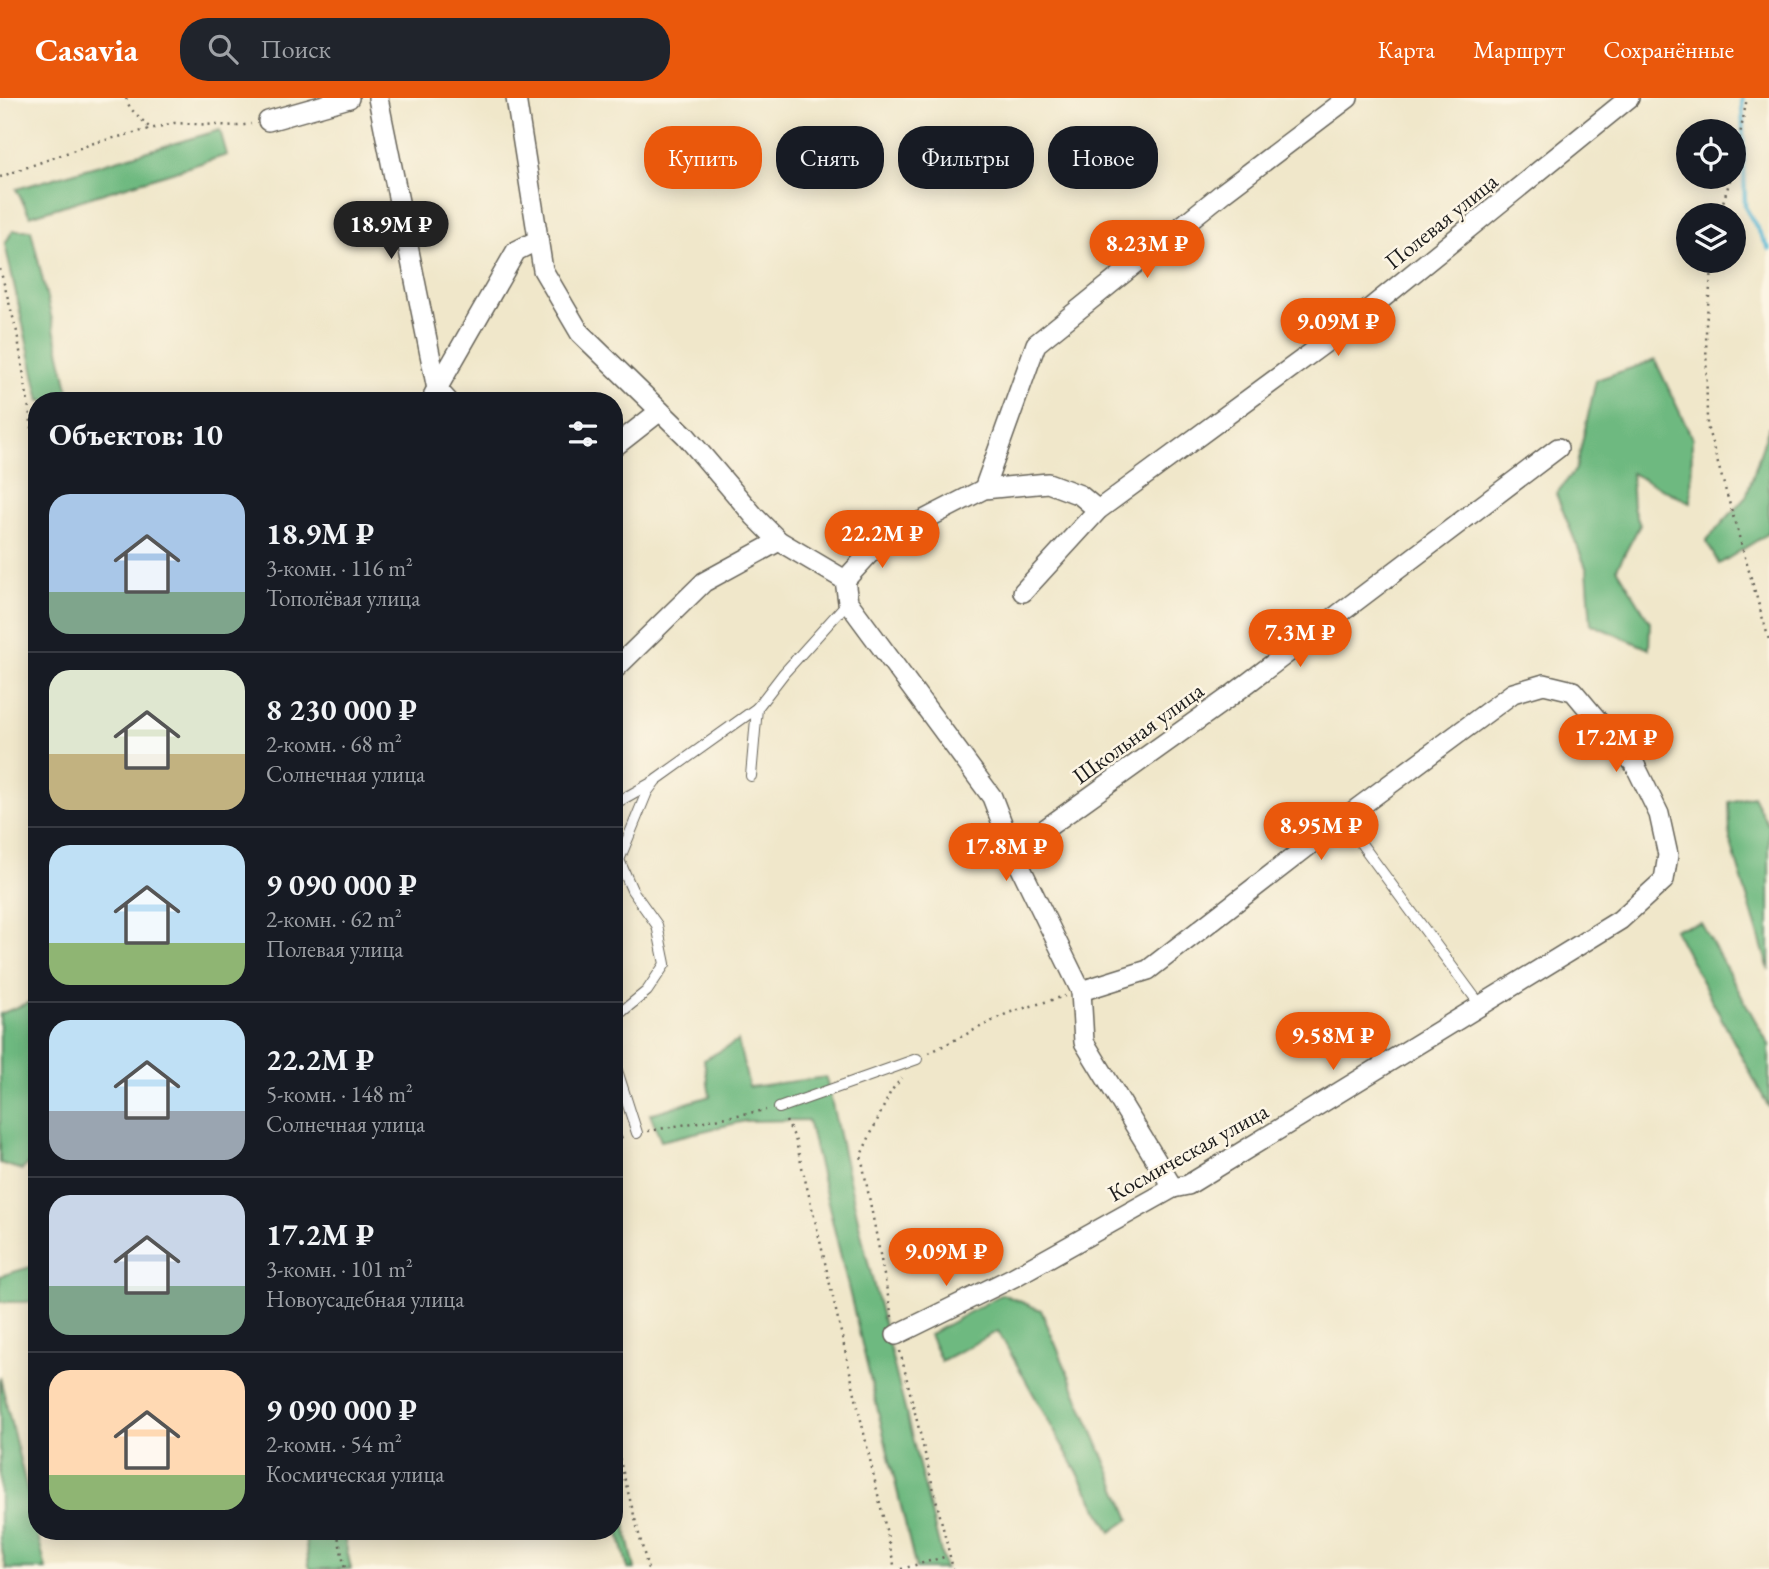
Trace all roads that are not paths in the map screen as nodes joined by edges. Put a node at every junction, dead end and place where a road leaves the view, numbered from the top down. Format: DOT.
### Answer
graph roads {
  1 [pos="349,98"];
  2 [pos="378,98"];
  3 [pos="516,98"];
  4 [pos="1348,98"];
  5 [pos="1629,98"];
  6 [pos="268,121"];
  7 [pos="538,240"];
  8 [pos="437,392"];
  9 [pos="441,392"];
  10 [pos="660,411"];
  11 [pos="623,440"];
  12 [pos="1558,448"];
  13 [pos="984,489"];
  14 [pos="1098,510"];
  15 [pos="779,541"];
  16 [pos="845,580"];
  17 [pos="1023,592"];
  18 [pos="848,602"];
  19 [pos="623,661"];
  20 [pos="757,708"];
  21 [pos="751,776"];
  22 [pos="656,780"];
  23 [pos="623,799"];
  24 [pos="1343,819"];
  25 [pos="623,850"];
  26 [pos="1013,852"];
  27 [pos="623,869"];
  28 [pos="1081,991"];
  29 [pos="1481,1006"];
  30 [pos="623,1011"];
  31 [pos="916,1059"];
  32 [pos="623,1089"];
  33 [pos="779,1108"];
  34 [pos="637,1133"];
  35 [pos="1173,1188"];
  36 [pos="897,1335"];
  1 -- 6 [label="street"];
  2 -- 8 [label="street"];
  3 -- 7 [label="street"];
  4 -- 13 [label="street"];
  5 -- 14 [label="street, Полевая улица"];
  7 -- 9 [label="street"];
  7 -- 10 [label="street"];
  10 -- 11 [label="street"];
  10 -- 15 [label="street"];
  12 -- 26 [label="street, Школьная улица"];
  13 -- 14 [label="street"];
  13 -- 16 [label="street"];
  14 -- 17 [label="street, Полевая улица"];
  15 -- 16 [label="street"];
  15 -- 19 [label="street"];
  16 -- 18 [label="street"];
  18 -- 20 [label="lane"];
  18 -- 26 [label="street"];
  20 -- 21 [label="lane"];
  20 -- 22 [label="lane"];
  22 -- 23 [label="lane"];
  22 -- 25 [label="lane"];
  24 -- 28 [label="street"];
  24 -- 29 [label="lane"];
  24 -- 29 [label="street, Космическая улица"];
  26 -- 28 [label="street"];
  27 -- 30 [label="lane"];
  28 -- 35 [label="street"];
  29 -- 35 [label="street, Космическая улица"];
  31 -- 33 [label="lane"];
  32 -- 34 [label="lane"];
  35 -- 36 [label="street, Космическая улица"];
}
